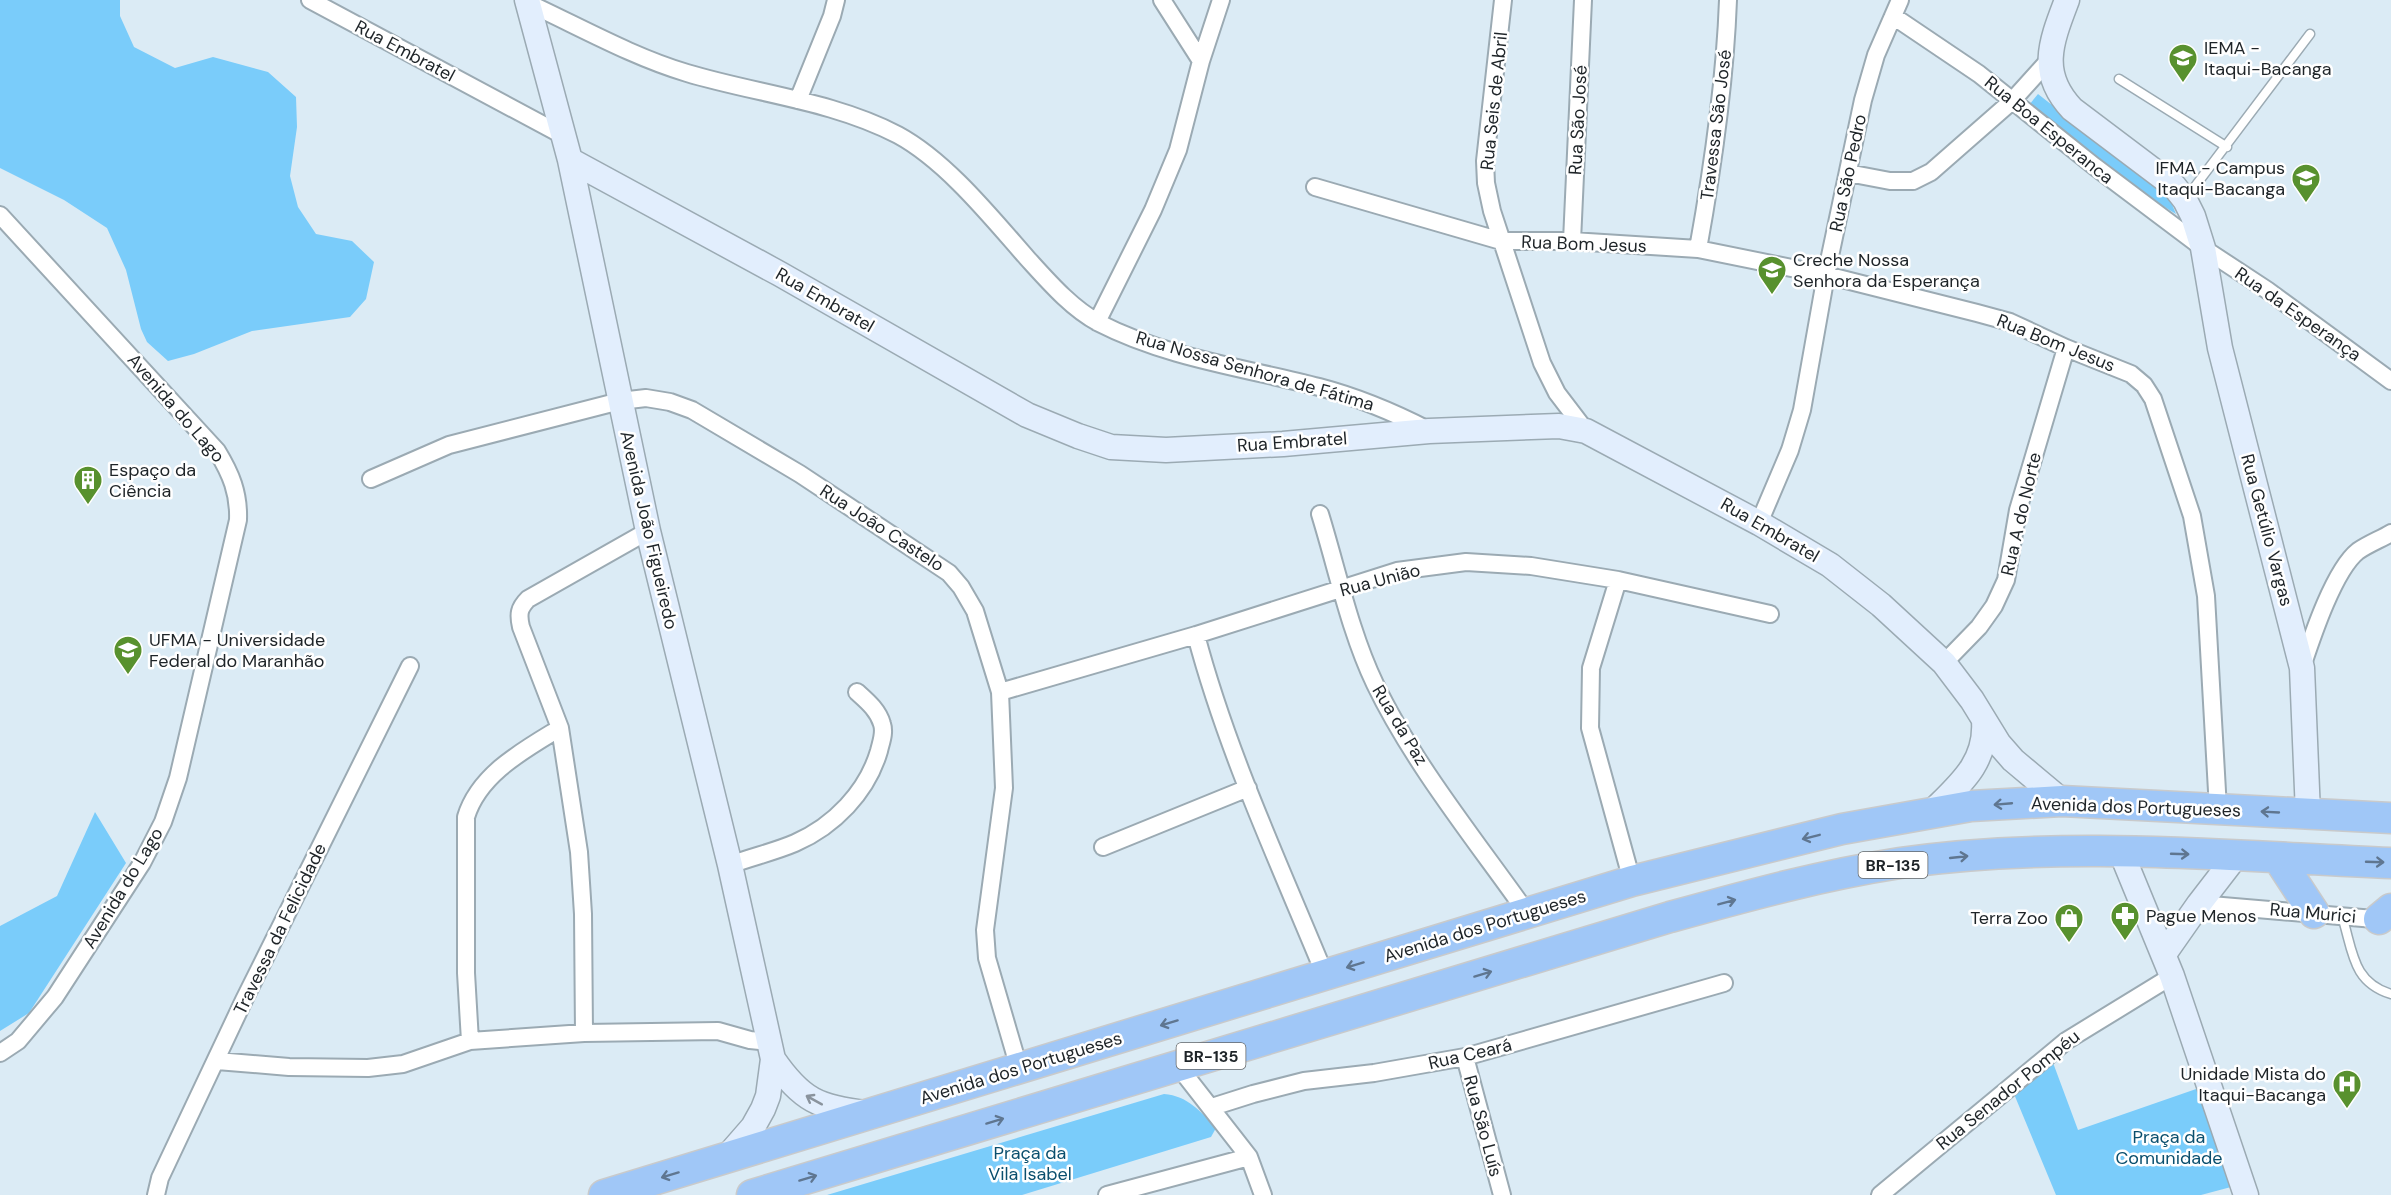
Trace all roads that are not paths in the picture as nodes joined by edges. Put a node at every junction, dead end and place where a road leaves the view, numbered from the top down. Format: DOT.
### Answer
graph roads {
  1 [pos="310,0"];
  2 [pos="836,0"];
  3 [pos="1162,0"];
  4 [pos="1221,0"];
  5 [pos="1503,0"];
  6 [pos="1583,0"];
  7 [pos="1728,0"];
  8 [pos="1900,0"];
  9 [pos="2067,0"];
  10 [pos="528,2"];
  11 [pos="1893,16"];
  12 [pos="2310,34"];
  13 [pos="2049,60"];
  14 [pos="1201,61"];
  15 [pos="2119,79"];
  16 [pos="798,100"];
  17 [pos="2012,101"];
  18 [pos="564,136"];
  19 [pos="2226,147"];
  20 [pos="570,160"];
  21 [pos="1848,173"];
  22 [pos="1315,187"];
  23 [pos="2185,200"];
  24 [pos="0,215"];
  25 [pos="1501,241"];
  26 [pos="1572,241"];
  27 [pos="2203,248"];
  28 [pos="1698,249"];
  29 [pos="1826,275"];
  30 [pos="1097,322"];
  31 [pos="2066,348"];
  32 [pos="2391,381"];
  33 [pos="620,401"];
  34 [pos="1429,430"];
  35 [pos="1586,431"];
  36 [pos="371,479"];
  37 [pos="1320,514"];
  38 [pos="1759,522"];
  39 [pos="648,531"];
  40 [pos="2391,533"];
  41 [pos="1618,580"];
  42 [pos="1343,589"];
  43 [pos="1770,614"];
  44 [pos="1196,635"];
  45 [pos="1944,663"];
  46 [pos="411,666"];
  47 [pos="2302,668"];
  48 [pos="857,692"];
  49 [pos="1000,692"];
  50 [pos="1984,721"];
  51 [pos="560,728"];
  52 [pos="1248,788"];
  53 [pos="2062,801"];
  54 [pos="2218,809"];
  55 [pos="1932,812"];
  56 [pos="2308,814"];
  57 [pos="2391,818"];
  58 [pos="1103,847"];
  59 [pos="2121,852"];
  60 [pos="2236,856"];
  61 [pos="2278,858"];
  62 [pos="2391,863"];
  63 [pos="730,865"];
  64 [pos="1632,881"];
  65 [pos="2199,904"];
  66 [pos="1527,913"];
  67 [pos="2328,914"];
  68 [pos="2387,916"];
  69 [pos="1445,938"];
  70 [pos="2168,965"];
  71 [pos="1325,975"];
  72 [pos="1724,983"];
  73 [pos="2391,994"];
  74 [pos="584,1033"];
  75 [pos="1272,1038"];
  76 [pos="470,1041"];
  77 [pos="771,1051"];
  78 [pos="0,1053"];
  79 [pos="1465,1057"];
  80 [pos="217,1061"];
  81 [pos="1178,1066"];
  82 [pos="1019,1068"];
  83 [pos="1212,1107"];
  84 [pos="870,1114"];
  85 [pos="1249,1156"];
  86 [pos="726,1158"];
  87 [pos="156,1195"];
  88 [pos="604,1195"];
  89 [pos="753,1195"];
  90 [pos="1107,1195"];
  91 [pos="1263,1195"];
  92 [pos="1502,1195"];
  93 [pos="1880,1195"];
  94 [pos="2246,1195"];
  1 -- 18 [label="street, Rua Embratel"];
  2 -- 16 [label="street"];
  3 -- 14 [label="street"];
  4 -- 14 [label="street"];
  5 -- 25 [label="street, Rua Seis de Abril"];
  6 -- 26 [label="street, Rua São José"];
  7 -- 28 [label="street, Travessa São José"];
  8 -- 11 [label="street, Rua São Pedro"];
  9 -- 13 [label="street"];
  10 -- 16 [label="street, Rua Nossa Senhora de Fátima"];
  10 -- 18 [label="street, Avenida João Figueiredo"];
  11 -- 17 [label="street, Rua Boa Esperanca"];
  11 -- 21 [label="street, Rua São Pedro"];
  12 -- 19 [label="lane"];
  13 -- 17 [label="street"];
  13 -- 23 [label="street"];
  14 -- 30 [label="street"];
  15 -- 19 [label="lane"];
  16 -- 30 [label="street, Rua Nossa Senhora de Fátima"];
  17 -- 21 [label="street"];
  17 -- 27 [label="street, Rua Boa Esperanca"];
  18 -- 20 [label="street, Avenida João Figueiredo"];
  19 -- 23 [label="lane"];
  20 -- 33 [label="street, Avenida João Figueiredo"];
  20 -- 34 [label="street, Rua Embratel"];
  21 -- 29 [label="street, Rua São Pedro"];
  22 -- 25 [label="street, Rua Bom Jesus"];
  23 -- 27 [label="street, Rua Getúlio Vargas"];
  24 -- 78 [label="street, Avenida do Lago"];
  25 -- 26 [label="street, Rua Bom Jesus"];
  25 -- 35 [label="street, Rua Seis de Abril"];
  26 -- 28 [label="street, Rua Bom Jesus"];
  27 -- 32 [label="street, Rua da Esperança"];
  27 -- 47 [label="street, Rua Getúlio Vargas"];
  28 -- 29 [label="street, Rua Bom Jesus"];
  29 -- 31 [label="street, Rua Bom Jesus"];
  29 -- 38 [label="street, Rua São Pedro"];
  30 -- 34 [label="street, Rua Nossa Senhora de Fátima"];
  31 -- 45 [label="street, Rua A do Norte"];
  31 -- 54 [label="street, Rua Bom Jesus"];
  33 -- 36 [label="street, Rua João Castelo"];
  33 -- 39 [label="street, Avenida João Figueiredo"];
  33 -- 49 [label="street, Rua João Castelo"];
  34 -- 35 [label="street, Rua Embratel"];
  35 -- 38 [label="street, Rua Embratel"];
  37 -- 42 [label="street, Rua da Paz"];
  38 -- 45 [label="street, Rua Embratel"];
  39 -- 51 [label="street"];
  39 -- 63 [label="street, Avenida João Figueiredo"];
  40 -- 47 [label="street"];
  41 -- 42 [label="street, Rua União"];
  41 -- 43 [label="street, Rua União"];
  41 -- 64 [label="street"];
  42 -- 44 [label="street, Rua União"];
  42 -- 66 [label="street, Rua da Paz"];
  44 -- 49 [label="street, Rua União"];
  44 -- 52 [label="street"];
  45 -- 50 [label="street, Rua Embratel"];
  46 -- 80 [label="street, Travessa da Felicidade"];
  47 -- 56 [label="street, Rua Getúlio Vargas"];
  48 -- 63 [label="street"];
  49 -- 82 [label="street, Rua João Castelo"];
  50 -- 53 [label="street, Rua Embratel"];
  50 -- 55 [label="street"];
  51 -- 74 [label="street"];
  51 -- 76 [label="street"];
  52 -- 58 [label="street"];
  52 -- 71 [label="street"];
  53 -- 54 [label="highway, Avenida dos Portugueses / BR-135"];
  53 -- 55 [label="highway, Avenida dos Portugueses / BR-135, one-way"];
  56 -- 54 [label="highway, Avenida dos Portugueses / BR-135, one-way"];
  55 -- 64 [label="highway, Avenida dos Portugueses / BR-135, one-way"];
  56 -- 57 [label="highway, Avenida dos Portugueses / BR-135"];
  59 -- 60 [label="highway, BR-135, one-way"];
  59 -- 70 [label="street"];
  75 -- 59 [label="highway, BR-135, one-way"];
  60 -- 61 [label="highway, BR-135"];
  60 -- 65 [label="street"];
  61 -- 62 [label="highway, BR-135, one-way"];
  61 -- 67 [label="highway"];
  63 -- 77 [label="street, Avenida João Figueiredo"];
  64 -- 66 [label="highway, Avenida dos Portugueses / BR-135"];
  65 -- 67 [label="street, Rua Murici"];
  65 -- 70 [label="street"];
  66 -- 69 [label="highway, Avenida dos Portugueses / BR-135"];
  67 -- 68 [label="street, Rua Murici"];
  67 -- 73 [label="lane"];
  69 -- 71 [label="highway, Avenida dos Portugueses / BR-135, one-way"];
  69 -- 75 [label="highway"];
  70 -- 93 [label="street, Rua Senador Pompéu"];
  70 -- 94 [label="street"];
  71 -- 82 [label="highway, Avenida dos Portugueses / BR-135, one-way"];
  72 -- 79 [label="street, Rua Ceará"];
  74 -- 76 [label="street"];
  74 -- 77 [label="street"];
  75 -- 81 [label="highway, BR-135"];
  76 -- 80 [label="street"];
  84 -- 77 [label="street, Avenida João Figueiredo, one-way"];
  77 -- 86 [label="street, Avenida João Figueiredo"];
  79 -- 83 [label="street, Rua Ceará"];
  79 -- 92 [label="street, Rua São Luís"];
  80 -- 87 [label="street, Travessa da Felicidade"];
  81 -- 83 [label="street"];
  89 -- 81 [label="highway, BR-135, one-way"];
  82 -- 84 [label="highway, Avenida dos Portugueses / BR-135"];
  83 -- 85 [label="street"];
  84 -- 86 [label="highway, Avenida dos Portugueses / BR-135"];
  85 -- 90 [label="street"];
  85 -- 91 [label="street"];
  86 -- 88 [label="highway, Avenida dos Portugueses / BR-135, one-way"];
}
